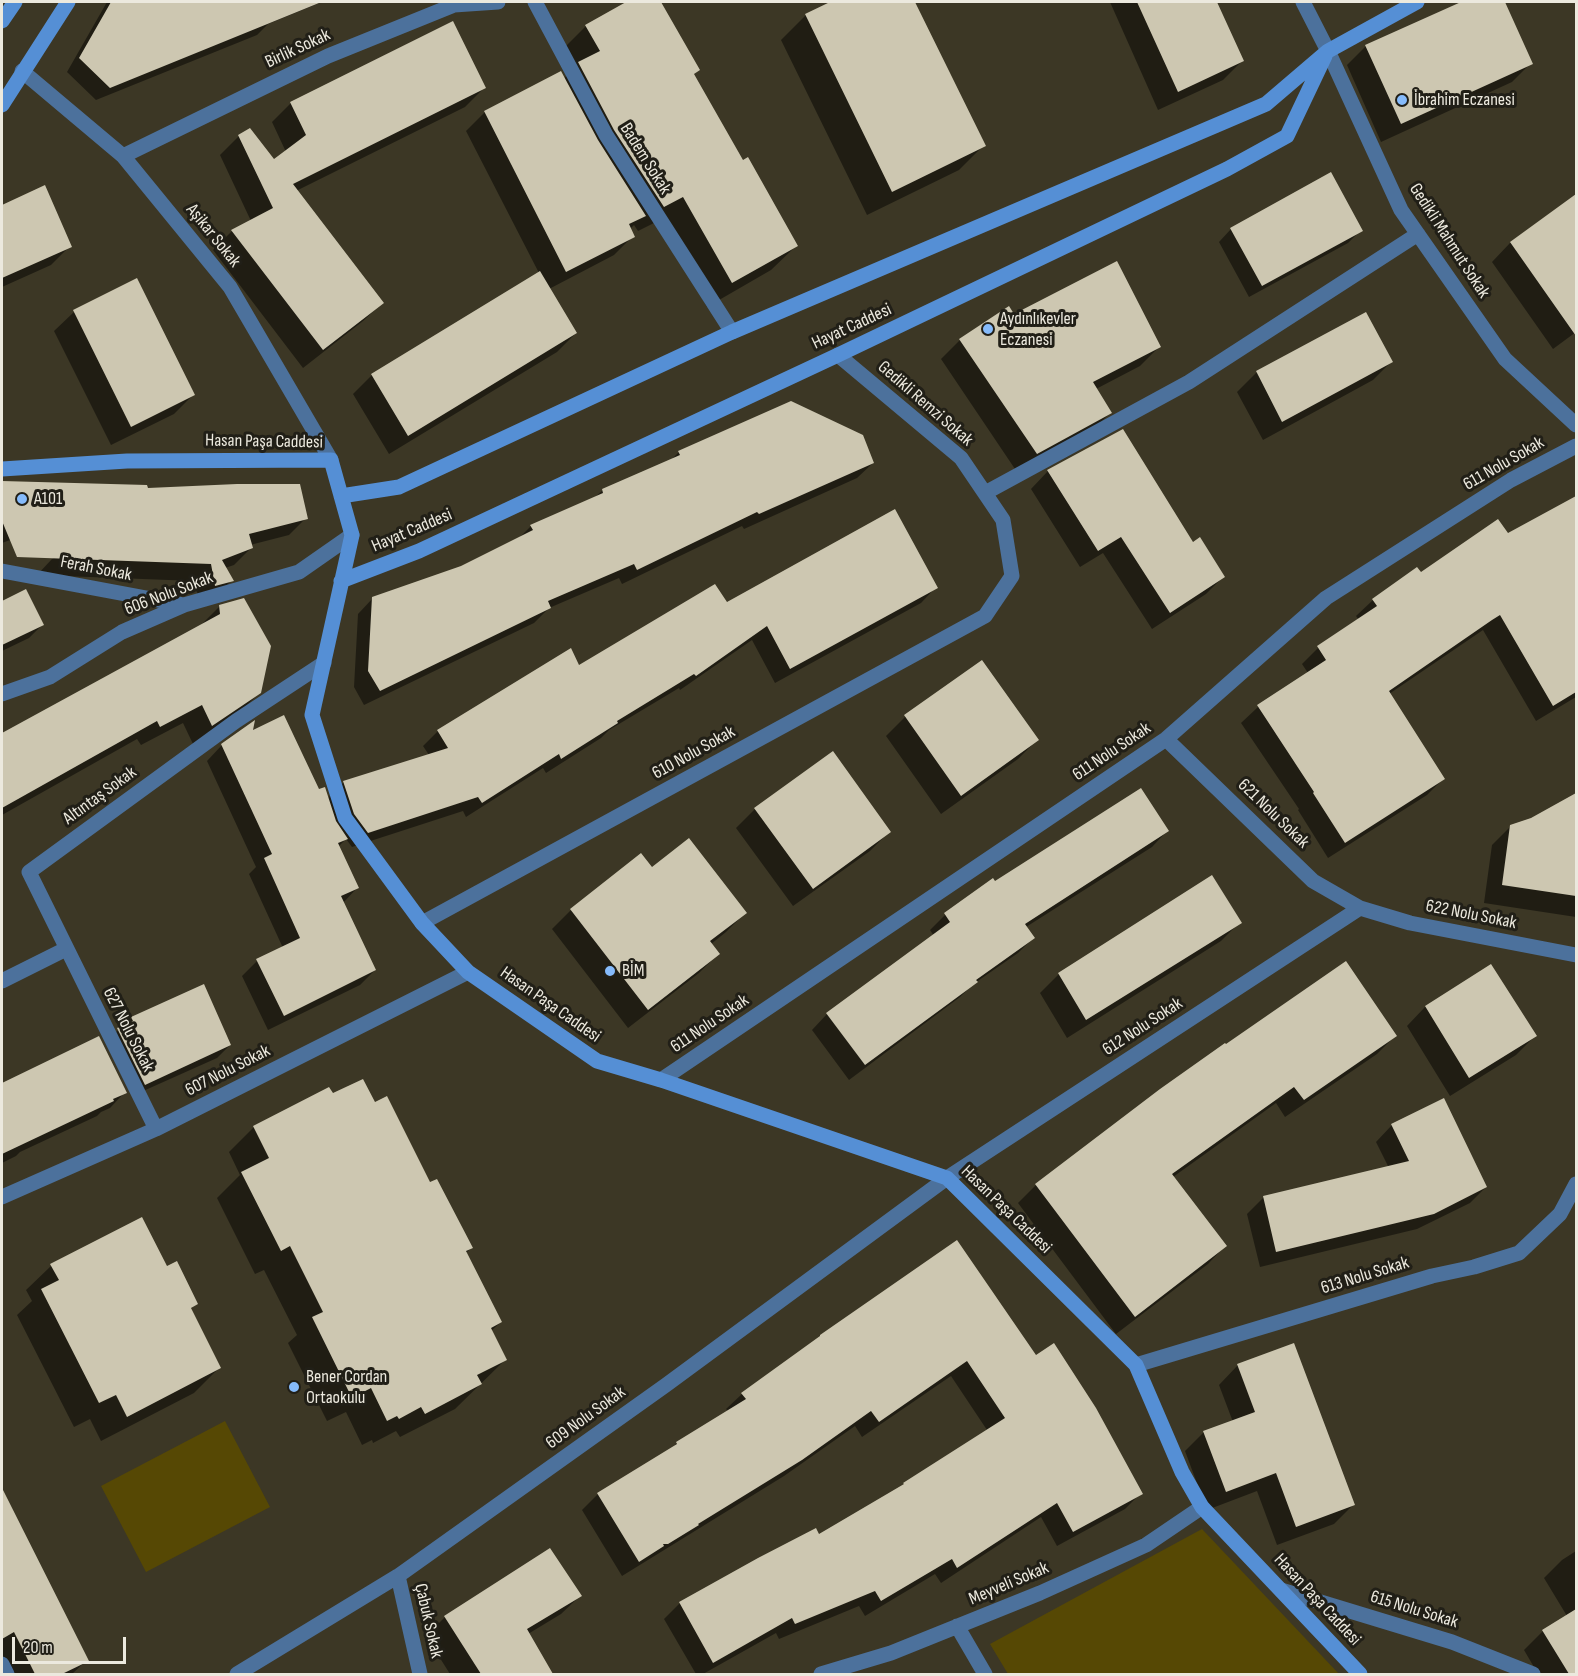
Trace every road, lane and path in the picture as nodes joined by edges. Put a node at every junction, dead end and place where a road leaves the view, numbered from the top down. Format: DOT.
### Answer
graph roads {
  1 [pos="15,2"];
  2 [pos="68,2"];
  3 [pos="498,2"];
  4 [pos="535,2"];
  5 [pos="1303,2"];
  6 [pos="1417,2"];
  7 [pos="2,21"];
  8 [pos="1328,51"];
  9 [pos="22,71"];
  10 [pos="2,105"];
  11 [pos="123,156"];
  12 [pos="1418,234"];
  13 [pos="732,332"];
  14 [pos="838,355"];
  15 [pos="1576,425"];
  16 [pos="1576,446"];
  17 [pos="331,460"];
  18 [pos="2,469"];
  19 [pos="985,493"];
  20 [pos="340,496"];
  21 [pos="352,536"];
  22 [pos="2,571"];
  23 [pos="342,581"];
  24 [pos="184,605"];
  25 [pos="985,616"];
  26 [pos="324,663"];
  27 [pos="2,694"];
  28 [pos="1166,739"];
  29 [pos="1360,908"];
  30 [pos="422,924"];
  31 [pos="66,949"];
  32 [pos="1576,955"];
  33 [pos="468,972"];
  34 [pos="2,981"];
  35 [pos="661,1080"];
  36 [pos="156,1129"];
  37 [pos="947,1178"];
  38 [pos="1576,1184"];
  39 [pos="2,1197"];
  40 [pos="1136,1365"];
  41 [pos="1202,1507"];
  42 [pos="398,1576"];
  43 [pos="1281,1590"];
  44 [pos="957,1626"];
  45 [pos="2,1664"];
  46 [pos="7,1674"];
  47 [pos="237,1674"];
  48 [pos="420,1674"];
  49 [pos="821,1674"];
  50 [pos="985,1674"];
  51 [pos="1360,1674"];
  52 [pos="1533,1674"];
  1 -- 7 [label="street"];
  2 -- 9 [label="street"];
  3 -- 11 [label="street, Birlik Sokak"];
  4 -- 13 [label="street, Badem Sokak"];
  5 -- 8 [label="street, Gedikli Mahmut Sokak"];
  6 -- 8 [label="street"];
  8 -- 12 [label="street, Gedikli Mahmut Sokak"];
  8 -- 13 [label="street"];
  8 -- 14 [label="street, Hayat Caddesi"];
  9 -- 10 [label="street"];
  9 -- 11 [label="street, Aşikar Sokak"];
  11 -- 17 [label="street, Aşikar Sokak"];
  12 -- 15 [label="street, Gedikli Mahmut Sokak"];
  12 -- 19 [label="street"];
  13 -- 20 [label="street"];
  14 -- 19 [label="street, Gedikli Remzi Sokak"];
  14 -- 23 [label="street, Hayat Caddesi"];
  16 -- 28 [label="street, 611 Nolu Sokak"];
  17 -- 18 [label="street, Hasan Paşa Caddesi"];
  17 -- 20 [label="street, Hasan Paşa Caddesi"];
  19 -- 25 [label="street, Gedikli Remzi Sokak"];
  20 -- 21 [label="street, Hasan Paşa Caddesi"];
  21 -- 23 [label="street, Hasan Paşa Caddesi"];
  21 -- 24 [label="street, 606 Nolu Sokak"];
  22 -- 24 [label="street, Ferah Sokak"];
  23 -- 26 [label="street, Hasan Paşa Caddesi"];
  24 -- 27 [label="street, 606 Nolu Sokak"];
  25 -- 30 [label="street, 610 Nolu Sokak"];
  26 -- 30 [label="street, Hasan Paşa Caddesi"];
  26 -- 31 [label="street, Altıntaş Sokak"];
  28 -- 29 [label="street, 621 Nolu Sokak"];
  28 -- 35 [label="street, 611 Nolu Sokak"];
  29 -- 32 [label="street, 622 Nolu Sokak"];
  29 -- 37 [label="street, 612 Nolu Sokak"];
  30 -- 33 [label="street, Hasan Paşa Caddesi"];
  31 -- 34 [label="street"];
  31 -- 36 [label="street, 627 Nolu Sokak"];
  33 -- 35 [label="street, Hasan Paşa Caddesi"];
  33 -- 36 [label="street, 607 Nolu Sokak"];
  35 -- 37 [label="street, Hasan Paşa Caddesi"];
  36 -- 39 [label="street, 607 Nolu Sokak"];
  37 -- 40 [label="street, Hasan Paşa Caddesi"];
  37 -- 42 [label="street, 609 Nolu Sokak"];
  38 -- 40 [label="street, 613 Nolu Sokak"];
  40 -- 41 [label="street, Hasan Paşa Caddesi"];
  41 -- 43 [label="street, Hasan Paşa Caddesi"];
  41 -- 44 [label="street, Meyveli Sokak"];
  42 -- 47 [label="street, 609 Nolu Sokak"];
  42 -- 48 [label="street, Çabuk Sokak"];
  43 -- 51 [label="street, Hasan Paşa Caddesi"];
  43 -- 52 [label="street, 615 Nolu Sokak"];
  44 -- 49 [label="street, Meyveli Sokak"];
  44 -- 50 [label="street"];
  45 -- 46 [label="street"];
}
